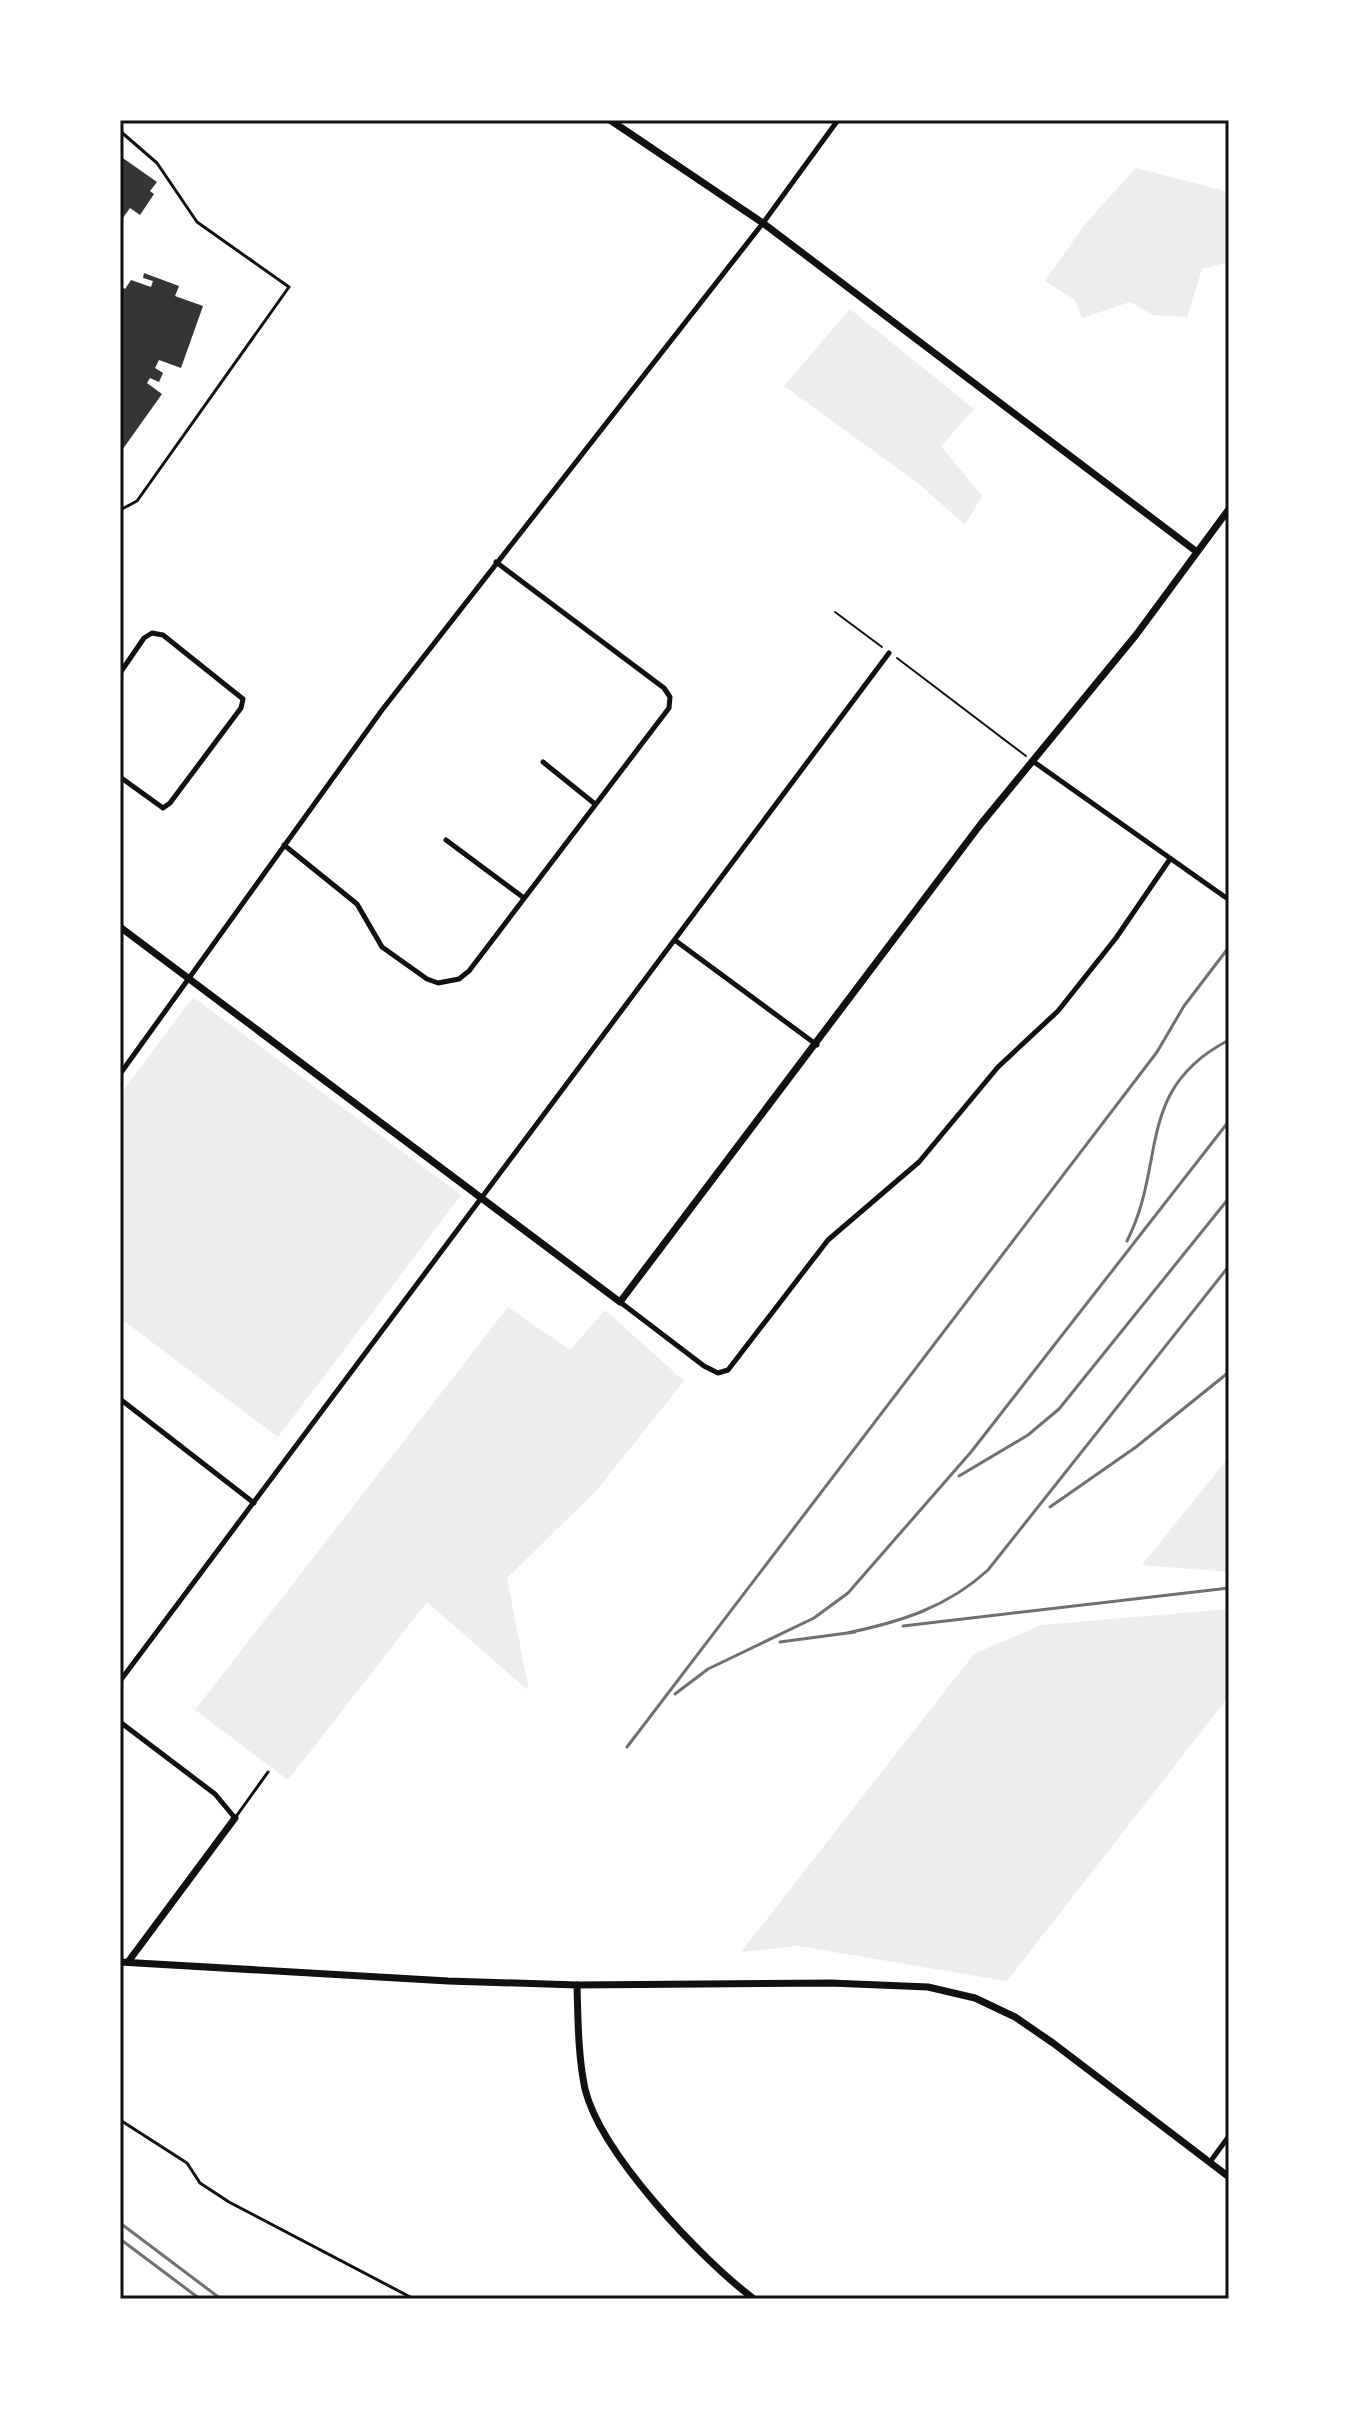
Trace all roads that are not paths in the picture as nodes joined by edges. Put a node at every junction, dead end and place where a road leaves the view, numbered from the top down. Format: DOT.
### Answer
graph roads {
  1 [pos="610,120"];
  2 [pos="838,120"];
  3 [pos="120,131"];
  4 [pos="763,223"];
  5 [pos="1229,509"];
  6 [pos="120,510"];
  7 [pos="1197,552"];
  8 [pos="496,562"];
  9 [pos="889,653"];
  10 [pos="120,673"];
  11 [pos="543,762"];
  12 [pos="1034,762"];
  13 [pos="120,777"];
  14 [pos="595,804"];
  15 [pos="446,840"];
  16 [pos="284,845"];
  17 [pos="1170,859"];
  18 [pos="1225,897"];
  19 [pos="524,898"];
  20 [pos="120,927"];
  21 [pos="676,941"];
  22 [pos="191,977"];
  23 [pos="817,1046"];
  24 [pos="120,1074"];
  25 [pos="485,1197"];
  26 [pos="620,1302"];
  27 [pos="120,1399"];
  28 [pos="254,1503"];
  29 [pos="120,1681"];
  30 [pos="120,1722"];
  31 [pos="268,1772"];
  32 [pos="235,1818"];
  33 [pos="124,1962"];
  34 [pos="577,1985"];
  35 [pos="120,2120"];
  36 [pos="1229,2136"];
  37 [pos="1210,2162"];
  38 [pos="1229,2177"];
  39 [pos="414,2299"];
  40 [pos="754,2299"];
  1 -- 4 [label="street"];
  2 -- 4 [label="street"];
  3 -- 6 [label="lane"];
  4 -- 7 [label="street"];
  4 -- 8 [label="street"];
  5 -- 7 [label="street"];
  7 -- 12 [label="street"];
  8 -- 14 [label="street"];
  8 -- 16 [label="street"];
  9 -- 21 [label="street"];
  10 -- 13 [label="street"];
  11 -- 14 [label="street"];
  12 -- 17 [label="street"];
  12 -- 23 [label="street"];
  14 -- 19 [label="street"];
  15 -- 19 [label="street"];
  16 -- 19 [label="street"];
  16 -- 22 [label="street"];
  17 -- 18 [label="street"];
  17 -- 26 [label="street"];
  20 -- 22 [label="street"];
  21 -- 23 [label="street"];
  21 -- 25 [label="street"];
  22 -- 24 [label="street"];
  22 -- 25 [label="street"];
  23 -- 26 [label="street"];
  25 -- 26 [label="street"];
  25 -- 28 [label="street"];
  27 -- 28 [label="street"];
  28 -- 29 [label="street"];
  30 -- 32 [label="street"];
  31 -- 32 [label="lane"];
  32 -- 33 [label="street"];
  33 -- 34 [label="street"];
  34 -- 37 [label="street"];
  34 -- 40 [label="street"];
  35 -- 39 [label="lane"];
  36 -- 37 [label="street"];
  37 -- 38 [label="street"];
}
